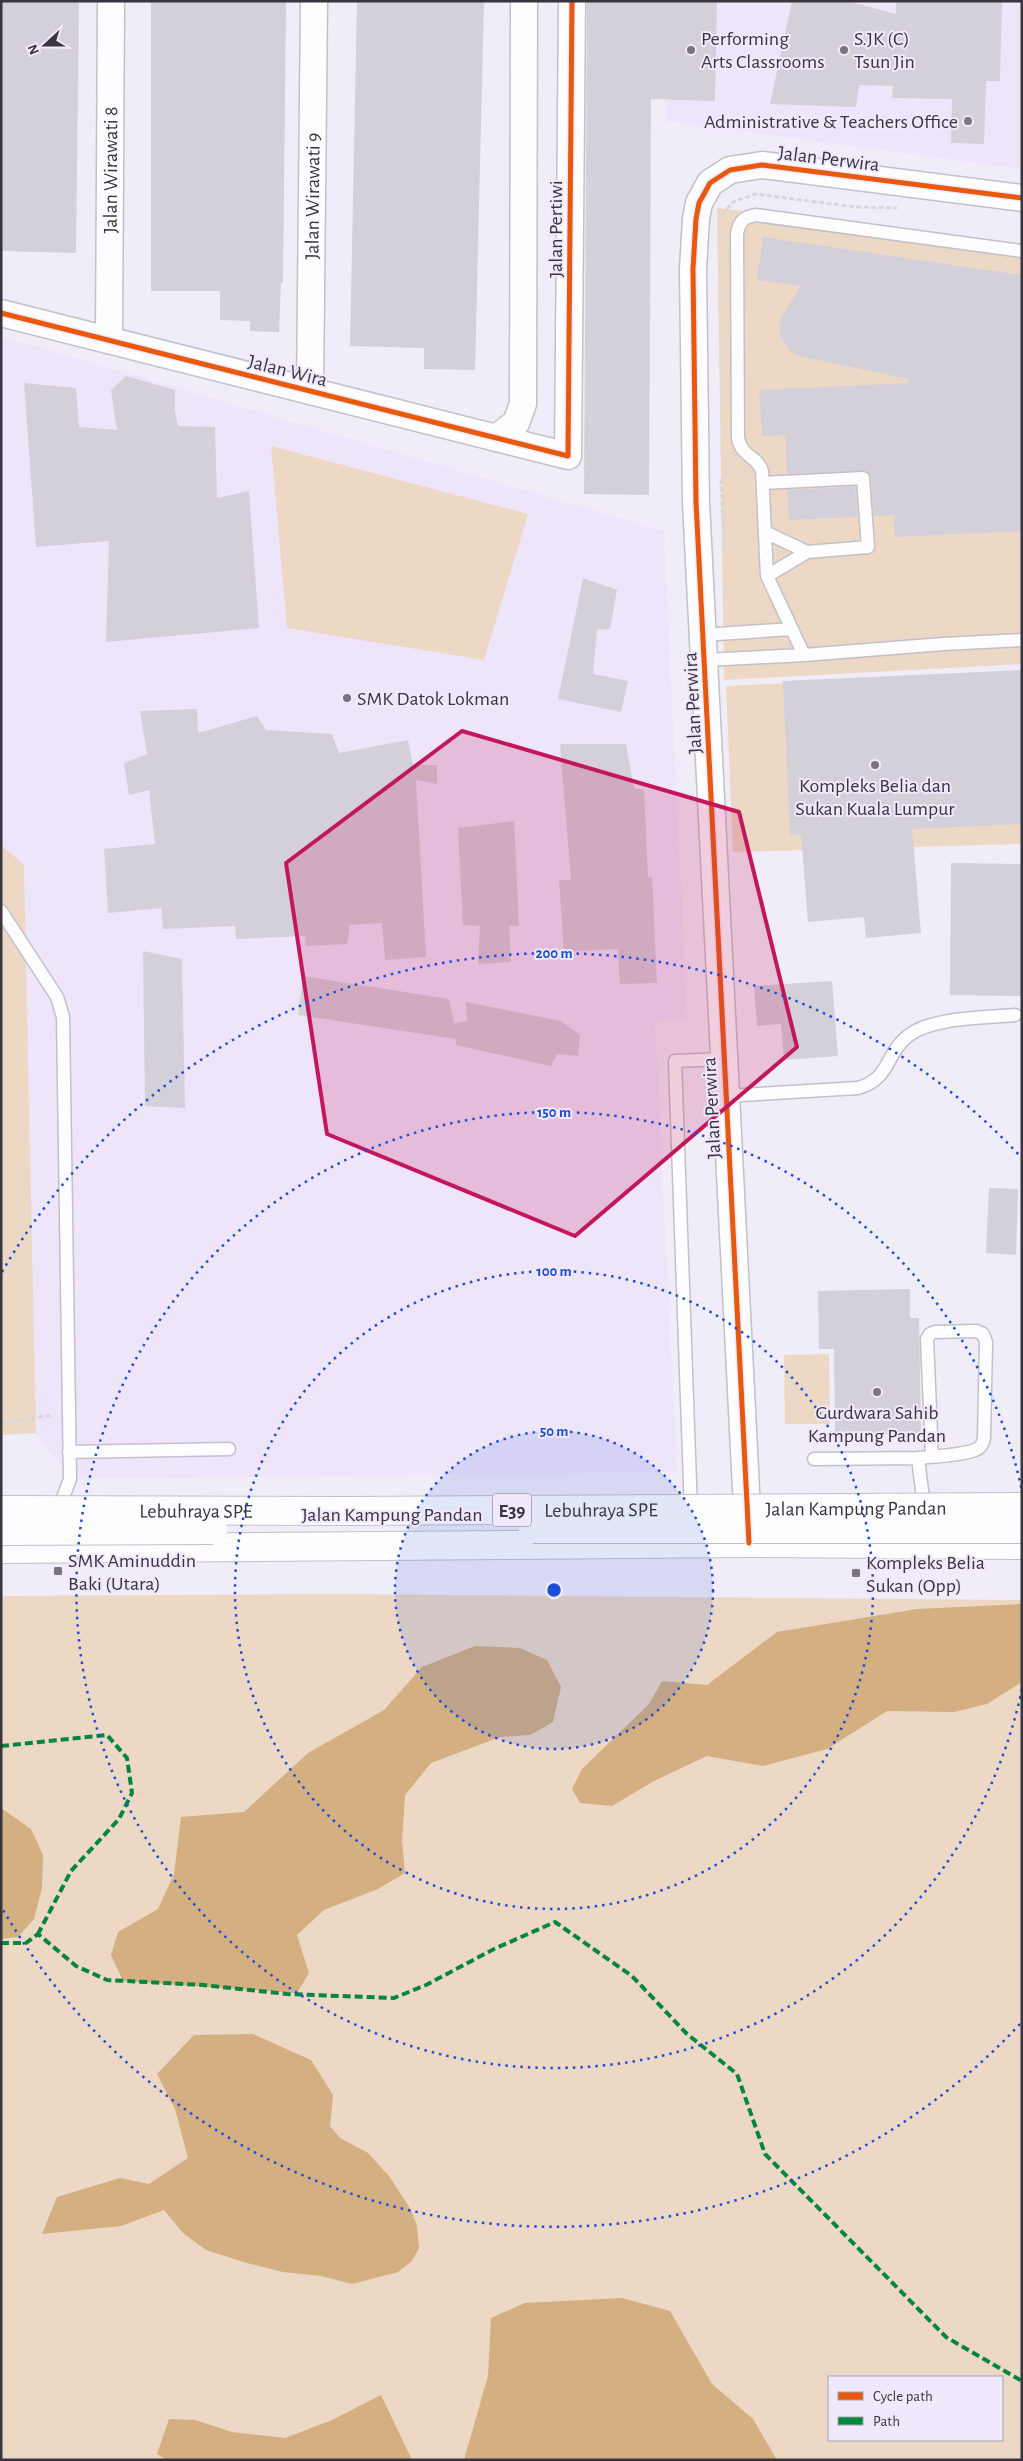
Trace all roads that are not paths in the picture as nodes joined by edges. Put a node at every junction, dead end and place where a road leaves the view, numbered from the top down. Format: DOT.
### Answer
graph roads {
  1 [pos="111,1"];
  2 [pos="314,1"];
  3 [pos="524,1"];
  4 [pos="572,1"];
  5 [pos="1022,198"];
  6 [pos="1022,251"];
  7 [pos="1,313"];
  8 [pos="109,340"];
  9 [pos="310,391"];
  10 [pos="496,438"];
  11 [pos="568,456"];
  12 [pos="763,483"];
  13 [pos="765,532"];
  14 [pos="807,552"];
  15 [pos="767,576"];
  16 [pos="792,629"];
  17 [pos="1022,640"];
  18 [pos="704,647"];
  19 [pos="804,655"];
  20 [pos="1,911"];
  21 [pos="1014,1015"];
  22 [pos="723,1059"];
  23 [pos="725,1096"];
  24 [pos="229,1449"];
  25 [pos="69,1452"];
  26 [pos="932,1457"];
  27 [pos="918,1458"];
  28 [pos="814,1459"];
  29 [pos="1022,1507"];
  30 [pos="924,1508"];
  31 [pos="1,1510"];
  32 [pos="691,1512"];
  33 [pos="748,1513"];
  34 [pos="56,1515"];
  35 [pos="1,1516"];
  36 [pos="1022,1530"];
  37 [pos="1,1531"];
  38 [pos="748,1543"];
  39 [pos="1022,1545"];
  40 [pos="1,1549"];
  1 -- 8 [label="street, Jalan Wirawati 8"];
  2 -- 9 [label="street, Jalan Wirawati 9"];
  3 -- 10 [label="street, Jalan Pertiwi"];
  4 -- 11 [label="street, Jalan Pertiwi"];
  5 -- 18 [label="street, Jalan Perwira"];
  6 -- 12 [label="lane"];
  7 -- 8 [label="street, Jalan Wira"];
  8 -- 9 [label="street, Jalan Wira"];
  9 -- 10 [label="street, Jalan Wira"];
  10 -- 11 [label="street, Jalan Wira"];
  12 -- 13 [label="lane"];
  12 -- 14 [label="lane"];
  13 -- 14 [label="lane"];
  13 -- 15 [label="lane"];
  14 -- 15 [label="lane"];
  15 -- 16 [label="lane"];
  16 -- 18 [label="lane"];
  16 -- 19 [label="lane"];
  17 -- 19 [label="lane"];
  18 -- 19 [label="lane"];
  18 -- 22 [label="street, Jalan Perwira"];
  20 -- 25 [label="lane"];
  21 -- 23 [label="lane"];
  22 -- 23 [label="street, Jalan Perwira"];
  22 -- 32 [label="lane"];
  23 -- 33 [label="street, Jalan Perwira"];
  24 -- 25 [label="lane"];
  25 -- 34 [label="lane"];
  26 -- 26 [label="lane"];
  26 -- 27 [label="lane"];
  27 -- 28 [label="lane"];
  27 -- 30 [label="lane"];
  29 -- 30 [label="main road, Jalan Kampung Pandan"];
  29 -- 31 [label="main road, Lebuhraya SPE / E39, bridge"];
  30 -- 33 [label="main road, Jalan Kampung Pandan"];
  32 -- 33 [label="main road, Jalan Kampung Pandan"];
  32 -- 34 [label="main road, Jalan Kampung Pandan"];
  33 -- 38 [label="street, Jalan Perwira"];
  34 -- 35 [label="main road, Jalan Kampung Pandan"];
  36 -- 37 [label="main road, Lebuhraya SPE / E39, bridge"];
  38 -- 39 [label="main road, Jalan Kampung Pandan"];
  38 -- 40 [label="main road, Jalan Kampung Pandan"];
}
